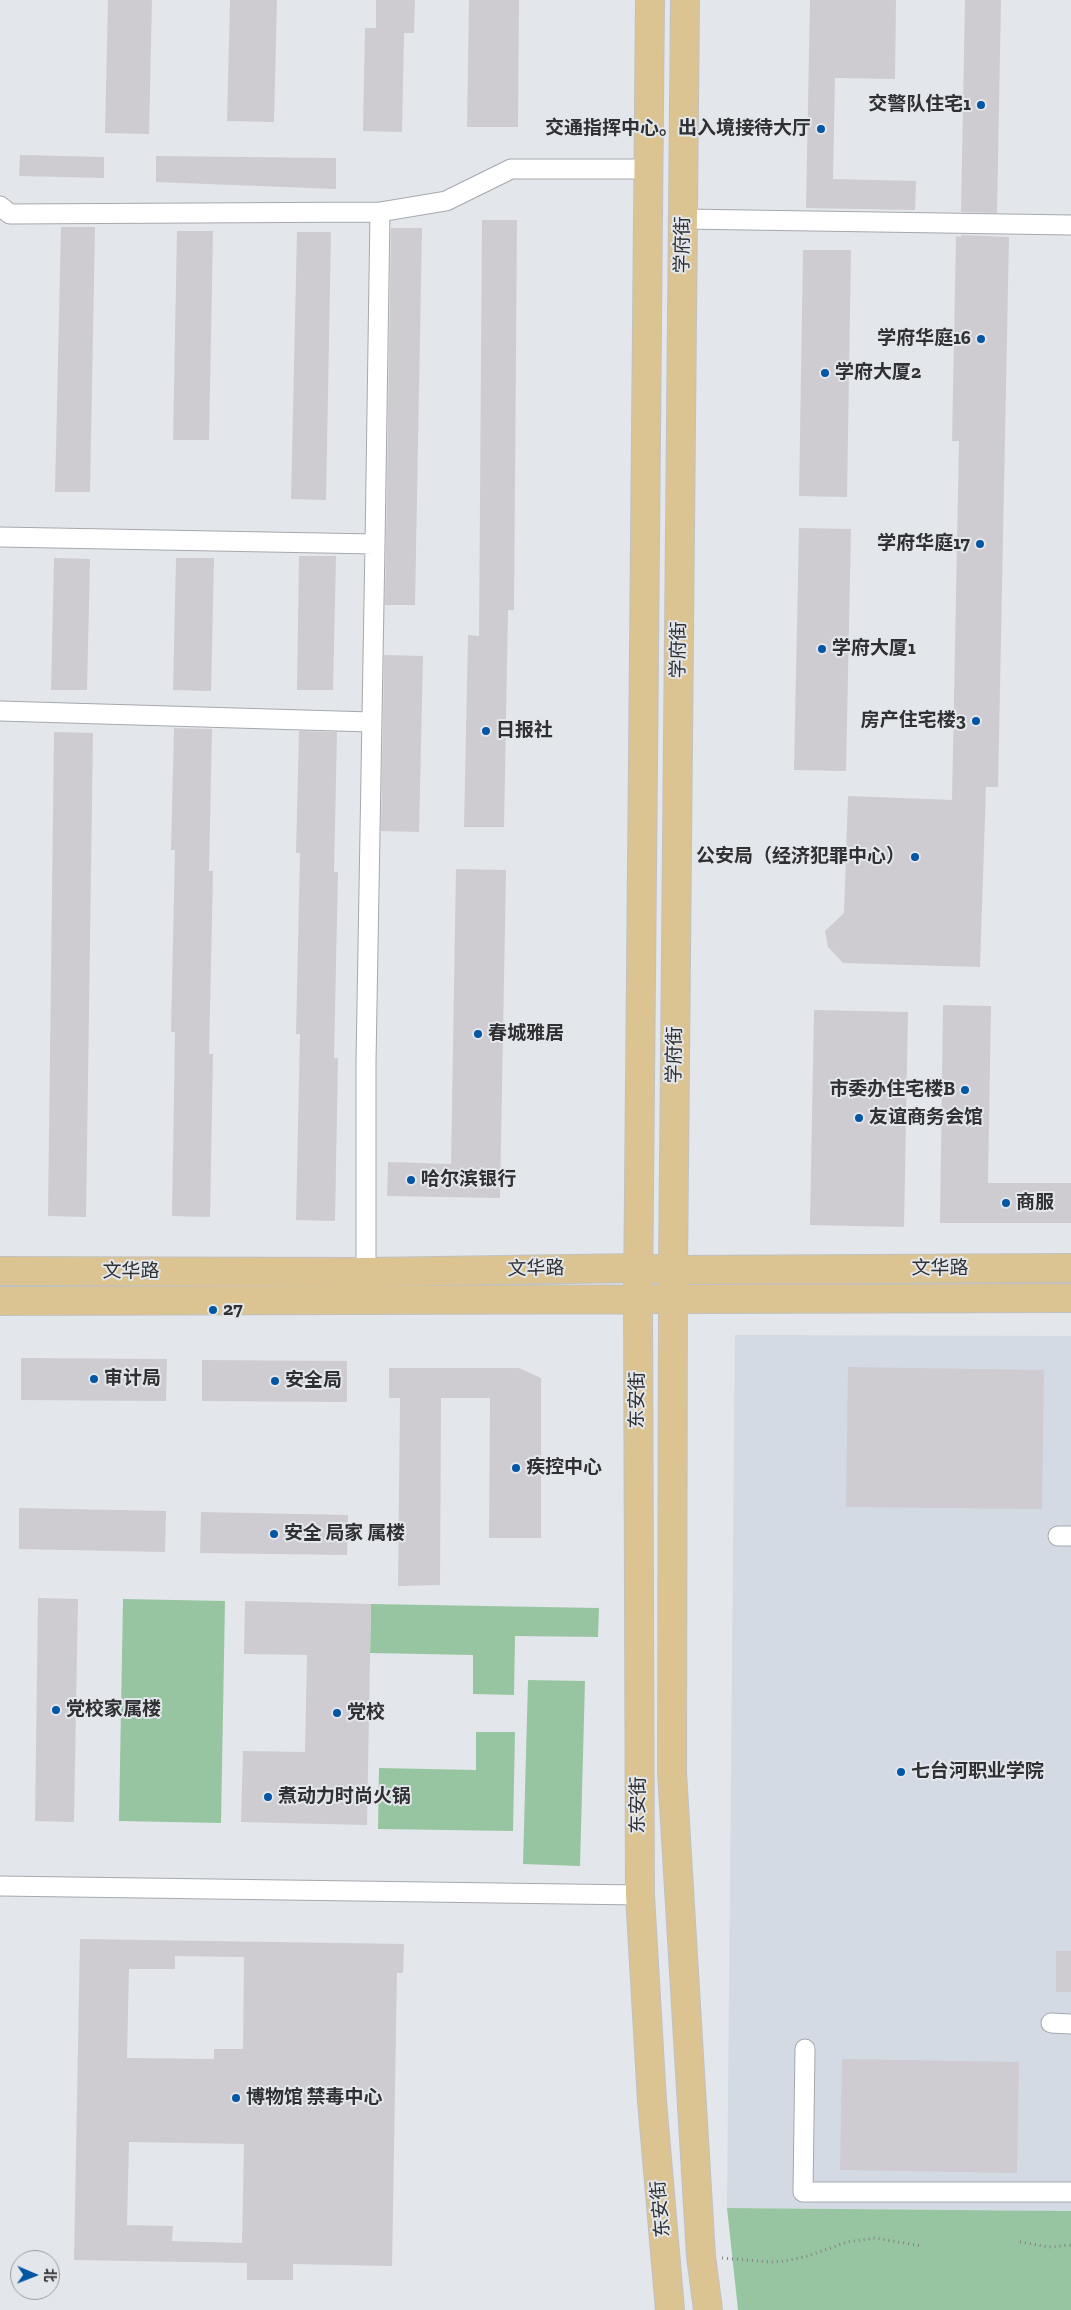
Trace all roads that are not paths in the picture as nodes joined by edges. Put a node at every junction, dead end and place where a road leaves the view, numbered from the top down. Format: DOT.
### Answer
graph roads {
  1 [pos="650,0"];
  2 [pos="685,0"];
  3 [pos="647,169"];
  4 [pos="0,206"];
  5 [pos="380,212"];
  6 [pos="683,219"];
  7 [pos="1071,225"];
  8 [pos="0,537"];
  9 [pos="375,544"];
  10 [pos="0,710"];
  11 [pos="371,722"];
  12 [pos="640,1268"];
  13 [pos="1071,1268"];
  14 [pos="673,1270"];
  15 [pos="0,1271"];
  16 [pos="366,1272"];
  17 [pos="638,1298"];
  18 [pos="1071,1298"];
  19 [pos="674,1299"];
  20 [pos="0,1301"];
  21 [pos="0,1886"];
  22 [pos="640,1895"];
  23 [pos="1052,2023"];
  24 [pos="1071,2024"];
  25 [pos="805,2049"];
  26 [pos="1071,2192"];
  27 [pos="670,2310"];
  28 [pos="708,2310"];
  1 -- 3 [label="main road, 学府街"];
  2 -- 6 [label="main road, 学府街"];
  3 -- 5 [label="street"];
  3 -- 12 [label="main road, 学府街"];
  4 -- 5 [label="street"];
  5 -- 9 [label="street"];
  6 -- 7 [label="street"];
  6 -- 14 [label="main road, 学府街"];
  8 -- 9 [label="street"];
  9 -- 11 [label="street"];
  10 -- 11 [label="street"];
  11 -- 16 [label="street"];
  12 -- 14 [label="main road, 文华路"];
  12 -- 16 [label="main road, 文华路"];
  12 -- 17 [label="main road, 学府街"];
  13 -- 14 [label="main road, 文华路"];
  14 -- 19 [label="main road, 学府街"];
  15 -- 16 [label="main road, 文华路"];
  17 -- 19 [label="main road, 文华路"];
  17 -- 20 [label="main road, 文华路"];
  17 -- 22 [label="main road, 东安街"];
  18 -- 19 [label="main road, 文华路"];
  19 -- 28 [label="main road, 东安街"];
  21 -- 22 [label="street"];
  22 -- 27 [label="main road, 东安街"];
  23 -- 24 [label="street"];
  25 -- 26 [label="street"];
}
